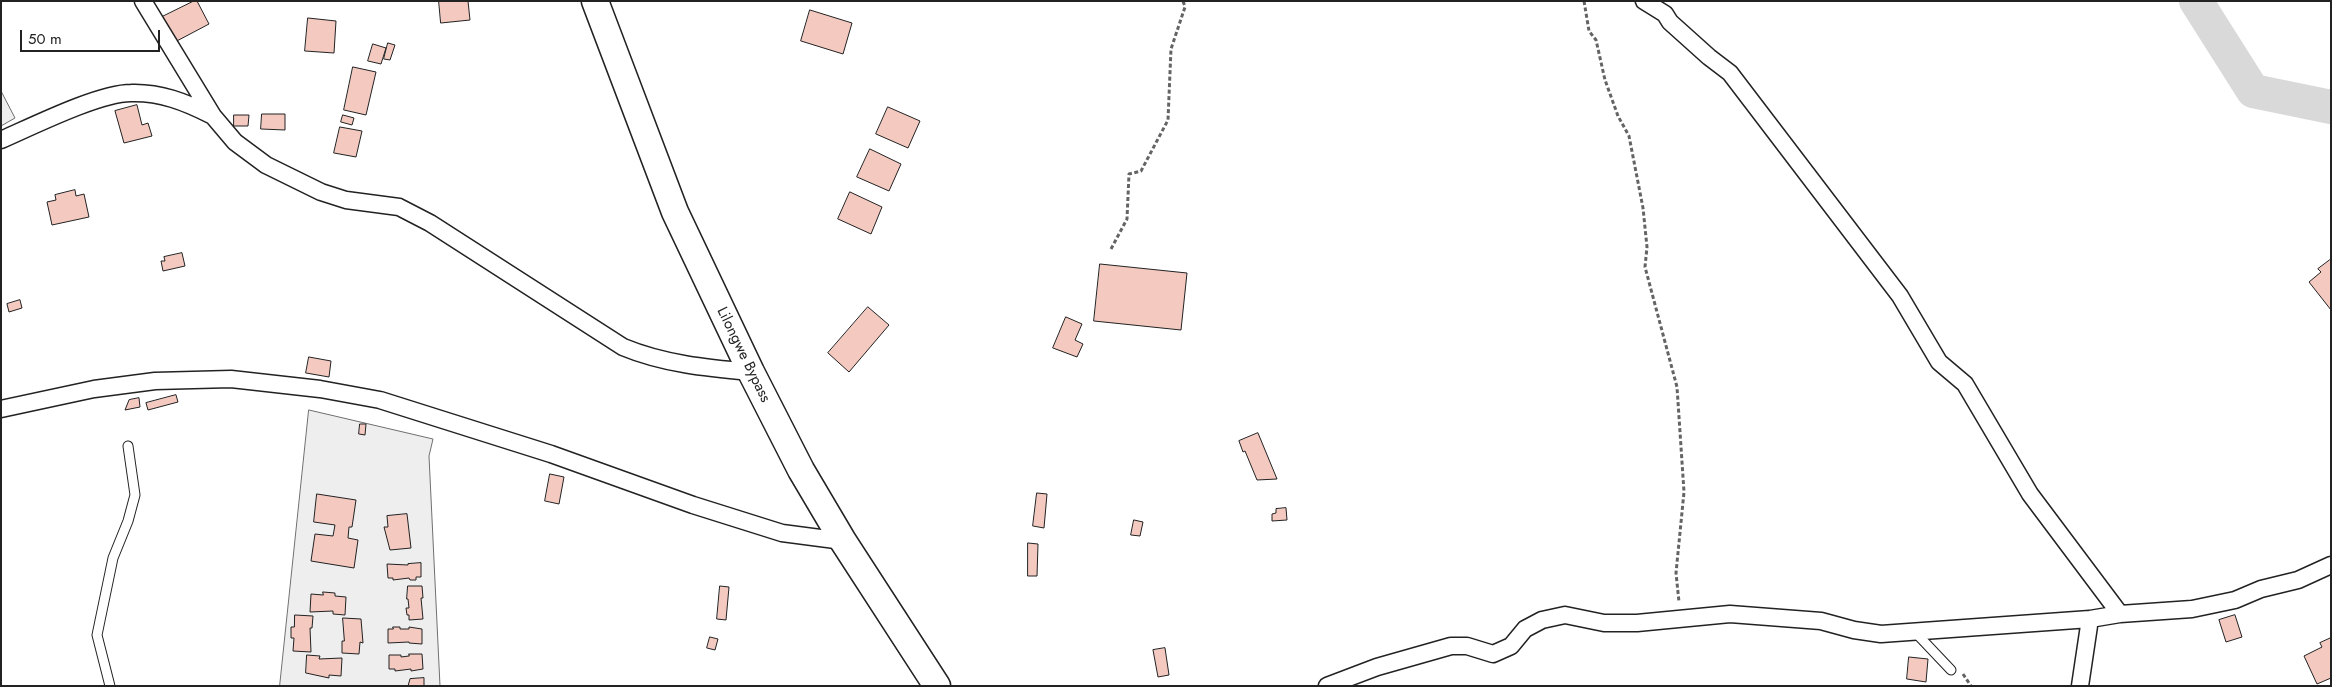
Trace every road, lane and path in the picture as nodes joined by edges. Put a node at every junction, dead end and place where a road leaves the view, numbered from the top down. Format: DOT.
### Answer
graph roads {
  1 [pos="143,1"];
  2 [pos="595,1"];
  3 [pos="1183,1"];
  4 [pos="1584,1"];
  5 [pos="1644,1"];
  6 [pos="213,116"];
  7 [pos="1,140"];
  8 [pos="1110,249"];
  9 [pos="751,372"];
  10 [pos="1,409"];
  11 [pos="128,446"];
  12 [pos="842,541"];
  13 [pos="2331,566"];
  14 [pos="2120,614"];
  15 [pos="1681,619"];
  16 [pos="2090,619"];
  17 [pos="1913,630"];
  18 [pos="1952,670"];
  19 [pos="110,686"];
  20 [pos="937,686"];
  21 [pos="1327,686"];
  22 [pos="2080,686"];
  1 -- 6 [label="street"];
  2 -- 9 [label="main road, Lilongwe Bypass"];
  3 -- 8 [label="path"];
  4 -- 15 [label="path"];
  5 -- 14 [label="street"];
  6 -- 7 [label="street"];
  6 -- 9 [label="street"];
  9 -- 12 [label="main road, Lilongwe Bypass"];
  10 -- 12 [label="street"];
  11 -- 19 [label="lane"];
  12 -- 20 [label="main road, Lilongwe Bypass"];
  13 -- 14 [label="street"];
  14 -- 16 [label="street"];
  15 -- 17 [label="street"];
  15 -- 21 [label="street"];
  16 -- 17 [label="street"];
  16 -- 22 [label="street"];
  17 -- 18 [label="lane"];
}
